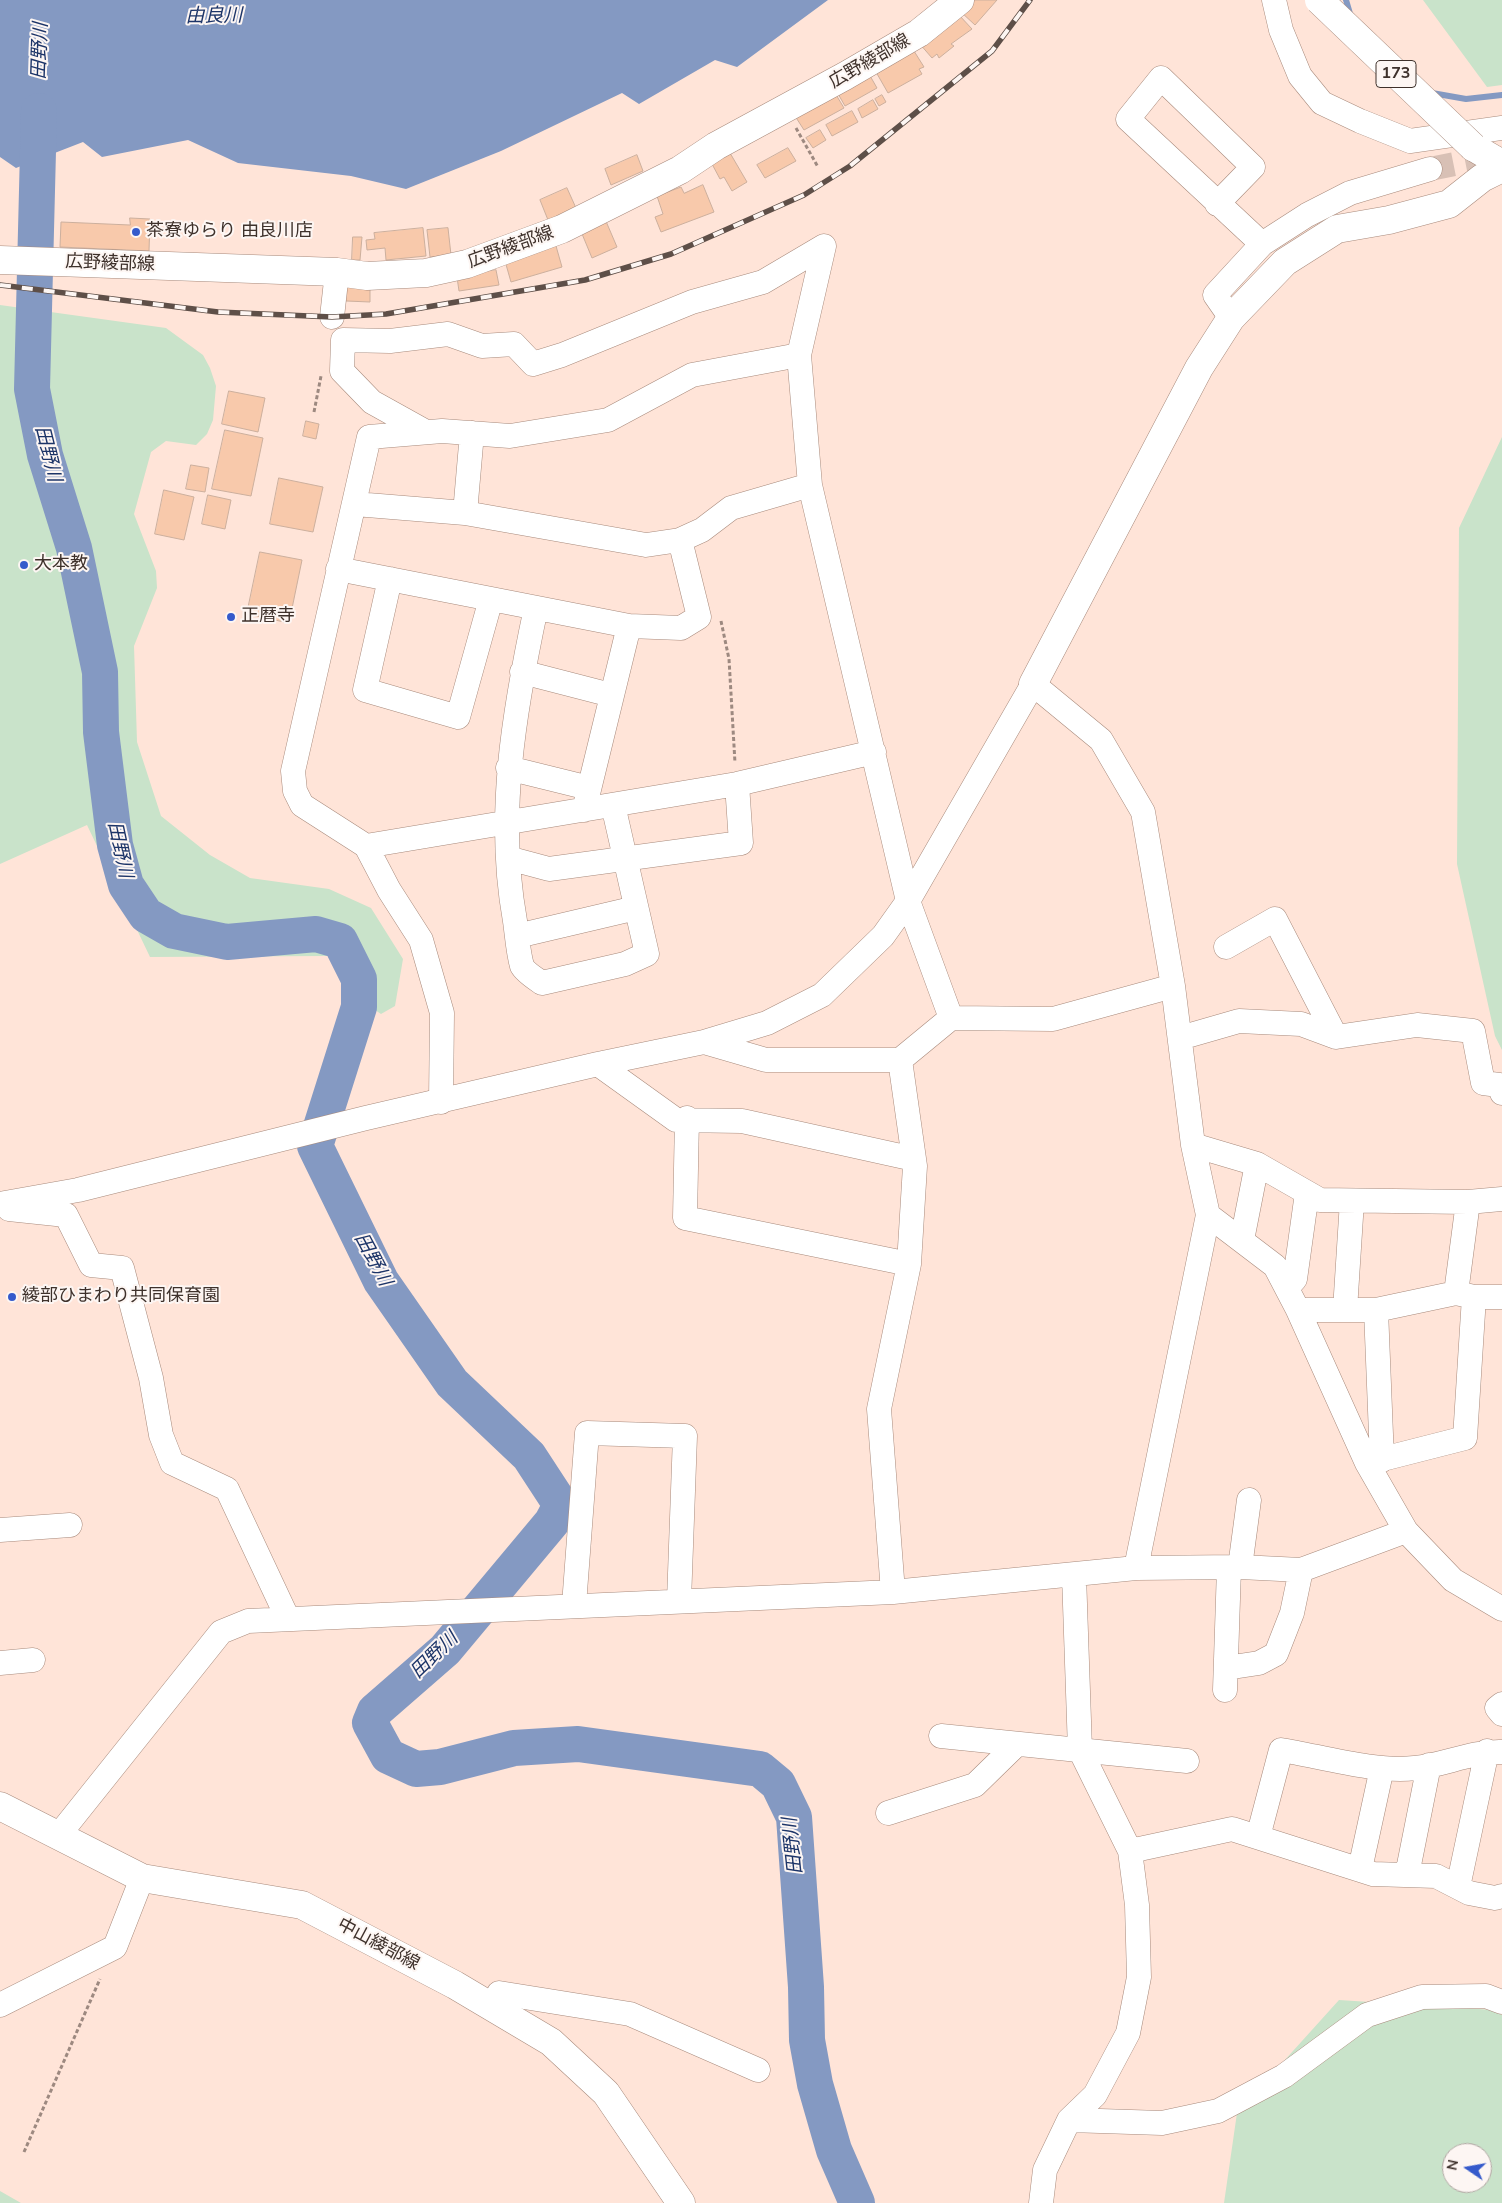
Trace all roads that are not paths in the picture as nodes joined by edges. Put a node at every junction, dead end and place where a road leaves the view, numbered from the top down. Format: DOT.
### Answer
graph roads {
  1 [pos="960,0"];
  2 [pos="1274,0"];
  3 [pos="1319,0"];
  4 [pos="1502,128"];
  5 [pos="1502,164"];
  6 [pos="1502,168"];
  7 [pos="1430,169"];
  8 [pos="1217,204"];
  9 [pos="1262,244"];
  10 [pos="7,260"];
  11 [pos="336,272"];
  12 [pos="332,317"];
  13 [pos="1231,318"];
  14 [pos="799,355"];
  15 [pos="426,432"];
  16 [pos="472,433"];
  17 [pos="810,485"];
  18 [pos="355,504"];
  19 [pos="465,513"];
  20 [pos="680,540"];
  21 [pos="338,569"];
  22 [pos="390,579"];
  23 [pos="491,599"];
  24 [pos="536,608"];
  25 [pos="629,626"];
  26 [pos="522,672"];
  27 [pos="1033,684"];
  28 [pos="611,696"];
  29 [pos="874,752"];
  30 [pos="508,768"];
  31 [pos="737,784"];
  32 [pos="586,799"];
  33 [pos="613,805"];
  34 [pos="507,823"];
  35 [pos="366,846"];
  36 [pos="508,858"];
  37 [pos="624,858"];
  38 [pos="908,901"];
  39 [pos="636,908"];
  40 [pos="517,936"];
  41 [pos="1226,947"];
  42 [pos="1173,986"];
  43 [pos="951,1018"];
  44 [pos="1336,1036"];
  45 [pos="1180,1038"];
  46 [pos="704,1042"];
  47 [pos="900,1060"];
  48 [pos="598,1064"];
  49 [pos="1502,1093"];
  50 [pos="441,1102"];
  51 [pos="687,1118"];
  52 [pos="1193,1145"];
  53 [pos="914,1159"];
  54 [pos="1257,1164"];
  55 [pos="1307,1193"];
  56 [pos="1352,1200"];
  57 [pos="1502,1200"];
  58 [pos="1468,1202"];
  59 [pos="0,1206"];
  60 [pos="1208,1215"];
  61 [pos="1242,1240"];
  62 [pos="909,1264"];
  63 [pos="1286,1288"];
  64 [pos="1465,1295"];
  65 [pos="1502,1297"];
  66 [pos="1298,1310"];
  67 [pos="1345,1310"];
  68 [pos="1376,1310"];
  69 [pos="1375,1462"];
  70 [pos="1248,1500"];
  71 [pos="70,1524"];
  72 [pos="0,1530"];
  73 [pos="1406,1532"];
  74 [pos="1234,1567"];
  75 [pos="1136,1568"];
  76 [pos="1301,1570"];
  77 [pos="1074,1575"];
  78 [pos="893,1592"];
  79 [pos="679,1601"];
  80 [pos="574,1605"];
  81 [pos="1502,1609"];
  82 [pos="288,1619"];
  83 [pos="33,1660"];
  84 [pos="0,1663"];
  85 [pos="1502,1704"];
  86 [pos="1502,1714"];
  87 [pos="941,1736"];
  88 [pos="1017,1744"];
  89 [pos="1080,1750"];
  90 [pos="1494,1752"];
  91 [pos="1187,1760"];
  92 [pos="1429,1765"];
  93 [pos="1382,1768"];
  94 [pos="0,1806"];
  95 [pos="888,1813"];
  96 [pos="58,1836"];
  97 [pos="1258,1837"];
  98 [pos="1130,1851"];
  99 [pos="1360,1869"];
  100 [pos="1407,1875"];
  101 [pos="142,1878"];
  102 [pos="1458,1887"];
  103 [pos="1502,1896"];
  104 [pos="2,2002"];
  105 [pos="1502,2002"];
  106 [pos="493,2007"];
  107 [pos="758,2070"];
  108 [pos="1069,2120"];
  109 [pos="681,2203"];
  110 [pos="1041,2203"];
  1 -- 11 [label="main road, 広野綾部線"];
  2 -- 4 [label="street"];
  3 -- 5 [label="main road, 173, bridge"];
  6 -- 13 [label="main road"];
  7 -- 9 [label="street"];
  8 -- 8 [label="street"];
  8 -- 9 [label="street"];
  9 -- 13 [label="street"];
  10 -- 11 [label="main road, 広野綾部線"];
  11 -- 12 [label="street"];
  13 -- 27 [label="main road"];
  14 -- 15 [label="street"];
  14 -- 16 [label="street"];
  14 -- 17 [label="street"];
  15 -- 16 [label="street"];
  15 -- 18 [label="street"];
  16 -- 19 [label="street"];
  17 -- 20 [label="street"];
  17 -- 29 [label="street"];
  18 -- 19 [label="street"];
  18 -- 21 [label="street"];
  19 -- 20 [label="street"];
  20 -- 25 [label="street"];
  21 -- 22 [label="street"];
  21 -- 35 [label="street"];
  22 -- 23 [label="street"];
  22 -- 23 [label="street"];
  23 -- 24 [label="street"];
  24 -- 25 [label="street"];
  24 -- 26 [label="street"];
  25 -- 28 [label="street"];
  26 -- 28 [label="street"];
  26 -- 30 [label="street"];
  27 -- 38 [label="street"];
  27 -- 42 [label="street"];
  28 -- 32 [label="street"];
  29 -- 31 [label="street"];
  29 -- 38 [label="street"];
  30 -- 32 [label="street"];
  30 -- 34 [label="street"];
  31 -- 33 [label="street"];
  31 -- 37 [label="street"];
  32 -- 33 [label="street"];
  32 -- 34 [label="street"];
  33 -- 37 [label="street"];
  34 -- 35 [label="street"];
  34 -- 36 [label="street"];
  35 -- 50 [label="street"];
  36 -- 37 [label="street"];
  36 -- 40 [label="street"];
  37 -- 39 [label="street"];
  38 -- 43 [label="street"];
  38 -- 46 [label="street"];
  39 -- 40 [label="street"];
  39 -- 40 [label="street"];
  41 -- 44 [label="street"];
  42 -- 43 [label="street"];
  42 -- 45 [label="street"];
  43 -- 47 [label="street"];
  44 -- 45 [label="street"];
  44 -- 49 [label="street"];
  45 -- 52 [label="street"];
  46 -- 47 [label="street"];
  46 -- 48 [label="street"];
  47 -- 53 [label="street"];
  48 -- 50 [label="street"];
  48 -- 51 [label="street"];
  50 -- 59 [label="street"];
  51 -- 53 [label="street"];
  51 -- 62 [label="street"];
  52 -- 54 [label="street"];
  52 -- 60 [label="street"];
  53 -- 62 [label="street"];
  54 -- 55 [label="street"];
  54 -- 61 [label="street"];
  55 -- 56 [label="street"];
  55 -- 63 [label="street"];
  56 -- 58 [label="street"];
  56 -- 67 [label="street"];
  57 -- 58 [label="street"];
  58 -- 64 [label="street"];
  59 -- 82 [label="street"];
  60 -- 61 [label="street"];
  60 -- 75 [label="street"];
  61 -- 63 [label="street"];
  62 -- 78 [label="street"];
  63 -- 66 [label="street"];
  64 -- 65 [label="street"];
  64 -- 68 [label="street"];
  64 -- 69 [label="street"];
  66 -- 67 [label="street"];
  66 -- 69 [label="street"];
  67 -- 68 [label="street"];
  68 -- 69 [label="street"];
  69 -- 73 [label="street"];
  70 -- 74 [label="street"];
  71 -- 72 [label="street"];
  73 -- 76 [label="street"];
  73 -- 81 [label="street"];
  74 -- 75 [label="street"];
  74 -- 76 [label="street"];
  74 -- 76 [label="street"];
  75 -- 77 [label="street"];
  77 -- 78 [label="street"];
  77 -- 89 [label="street"];
  78 -- 79 [label="street"];
  79 -- 80 [label="street"];
  79 -- 80 [label="street"];
  80 -- 82 [label="street"];
  82 -- 96 [label="street"];
  83 -- 84 [label="street"];
  85 -- 86 [label="street"];
  87 -- 88 [label="street"];
  88 -- 89 [label="street"];
  88 -- 95 [label="street"];
  89 -- 91 [label="street"];
  89 -- 98 [label="street"];
  90 -- 92 [label="street"];
  90 -- 102 [label="street"];
  92 -- 93 [label="street"];
  92 -- 100 [label="street"];
  93 -- 97 [label="street"];
  93 -- 99 [label="street"];
  94 -- 96 [label="main road, 中山綾部線"];
  96 -- 101 [label="main road, 中山綾部線"];
  97 -- 98 [label="street"];
  97 -- 99 [label="street"];
  98 -- 108 [label="street"];
  99 -- 100 [label="street"];
  100 -- 102 [label="street"];
  101 -- 104 [label="street"];
  101 -- 106 [label="main road, 中山綾部線"];
  102 -- 103 [label="street"];
  105 -- 108 [label="street"];
  106 -- 107 [label="street"];
  106 -- 109 [label="main road, 中山綾部線"];
  108 -- 110 [label="street"];
}
